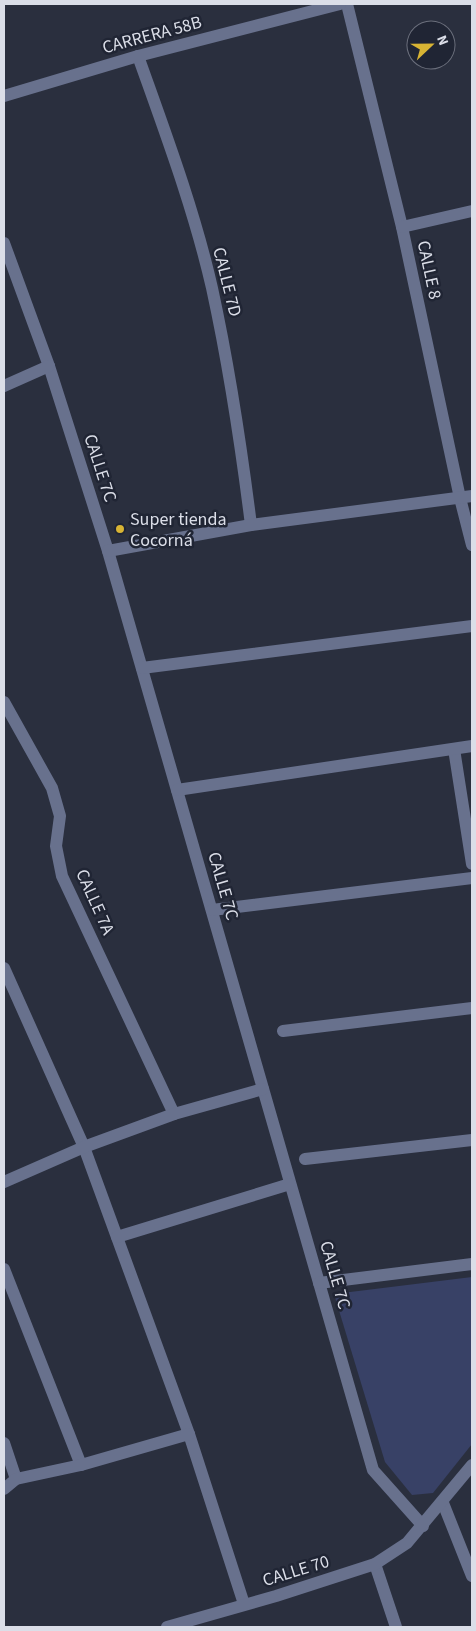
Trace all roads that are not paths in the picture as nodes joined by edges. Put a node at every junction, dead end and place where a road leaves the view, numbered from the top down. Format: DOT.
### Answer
graph roads {
  1 [pos="347,4"];
  2 [pos="334,5"];
  3 [pos="138,56"];
  4 [pos="4,96"];
  5 [pos="472,211"];
  6 [pos="402,227"];
  7 [pos="4,243"];
  8 [pos="49,366"];
  9 [pos="4,386"];
  10 [pos="466,497"];
  11 [pos="251,525"];
  12 [pos="472,545"];
  13 [pos="108,551"];
  14 [pos="472,626"];
  15 [pos="142,668"];
  16 [pos="4,702"];
  17 [pos="472,746"];
  18 [pos="454,748"];
  19 [pos="177,790"];
  20 [pos="472,864"];
  21 [pos="472,878"];
  22 [pos="212,910"];
  23 [pos="4,968"];
  24 [pos="472,1008"];
  25 [pos="283,1031"];
  26 [pos="263,1089"];
  27 [pos="174,1114"];
  28 [pos="472,1140"];
  29 [pos="84,1147"];
  30 [pos="305,1159"];
  31 [pos="4,1182"];
  32 [pos="290,1184"];
  33 [pos="117,1237"];
  34 [pos="472,1264"];
  35 [pos="4,1269"];
  36 [pos="319,1283"];
  37 [pos="189,1434"];
  38 [pos="4,1443"];
  39 [pos="81,1465"];
  40 [pos="472,1465"];
  41 [pos="16,1479"];
  42 [pos="4,1489"];
  43 [pos="443,1503"];
  44 [pos="423,1526"];
  45 [pos="375,1564"];
  46 [pos="472,1576"];
  47 [pos="244,1604"];
  48 [pos="168,1627"];
  49 [pos="396,1627"];
  1 -- 6 [label="street, CALLE 8"];
  2 -- 3 [label="street, CARRERA 58B"];
  3 -- 4 [label="street, CARRERA 58B"];
  3 -- 11 [label="street, CALLE 7D"];
  5 -- 6 [label="street"];
  6 -- 10 [label="street, CALLE 8"];
  7 -- 8 [label="street, CALLE 7C"];
  8 -- 9 [label="street"];
  8 -- 13 [label="street, CALLE 7C"];
  10 -- 11 [label="street"];
  10 -- 12 [label="street, CALLE 8"];
  11 -- 13 [label="street"];
  13 -- 15 [label="street, CALLE 7C"];
  14 -- 15 [label="street"];
  15 -- 19 [label="street, CALLE 7C"];
  16 -- 27 [label="street, CALLE 7A"];
  17 -- 18 [label="street"];
  18 -- 19 [label="street"];
  18 -- 20 [label="street"];
  19 -- 22 [label="street, CALLE 7C"];
  21 -- 22 [label="street"];
  22 -- 26 [label="street, CALLE 7C"];
  23 -- 29 [label="street"];
  24 -- 25 [label="street"];
  26 -- 27 [label="street"];
  26 -- 32 [label="street, CALLE 7C"];
  27 -- 29 [label="street"];
  28 -- 30 [label="street"];
  29 -- 31 [label="street"];
  29 -- 33 [label="street"];
  32 -- 33 [label="street"];
  32 -- 36 [label="street, CALLE 7C"];
  33 -- 37 [label="street"];
  34 -- 36 [label="street"];
  35 -- 39 [label="street"];
  36 -- 44 [label="street, CALLE 7C"];
  37 -- 39 [label="street"];
  37 -- 47 [label="street"];
  38 -- 41 [label="street"];
  39 -- 41 [label="street"];
  40 -- 43 [label="street, CALLE 70"];
  41 -- 42 [label="street"];
  43 -- 44 [label="street, CALLE 70"];
  43 -- 46 [label="street"];
  44 -- 45 [label="street, CALLE 70"];
  45 -- 47 [label="street, CALLE 70"];
  45 -- 49 [label="street"];
  47 -- 48 [label="street, CALLE 70"];
}
